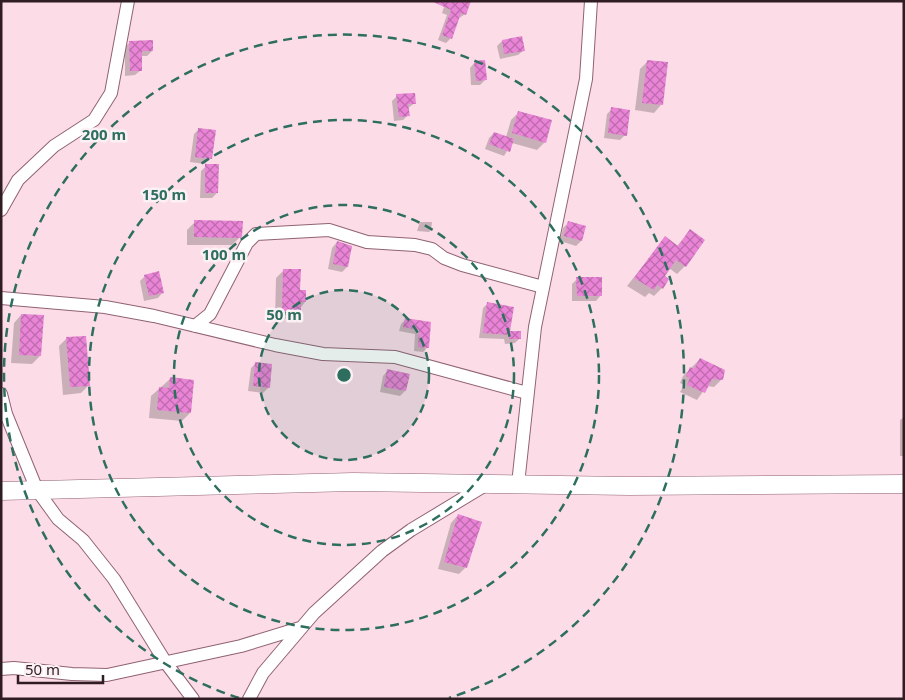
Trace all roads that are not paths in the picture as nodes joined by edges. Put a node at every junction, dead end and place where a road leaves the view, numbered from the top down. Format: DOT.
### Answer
graph roads {
  1 [pos="128,1"];
  2 [pos="590,1"];
  3 [pos="1,210"];
  4 [pos="543,288"];
  5 [pos="1,298"];
  6 [pos="195,326"];
  7 [pos="528,393"];
  8 [pos="1,394"];
  9 [pos="488,484"];
  10 [pos="518,484"];
  11 [pos="904,484"];
  12 [pos="37,490"];
  13 [pos="1,491"];
  14 [pos="300,628"];
  15 [pos="166,663"];
  16 [pos="1,669"];
  17 [pos="193,699"];
  18 [pos="249,699"];
  1 -- 3 [label="street"];
  2 -- 4 [label="street"];
  4 -- 6 [label="street"];
  4 -- 7 [label="street"];
  5 -- 6 [label="street"];
  6 -- 7 [label="street"];
  7 -- 10 [label="street"];
  8 -- 12 [label="street"];
  9 -- 10 [label="main road"];
  9 -- 12 [label="main road"];
  9 -- 14 [label="street"];
  10 -- 11 [label="main road"];
  12 -- 13 [label="main road"];
  12 -- 15 [label="street"];
  14 -- 15 [label="street"];
  14 -- 18 [label="street"];
  15 -- 16 [label="street"];
  15 -- 17 [label="street"];
}
